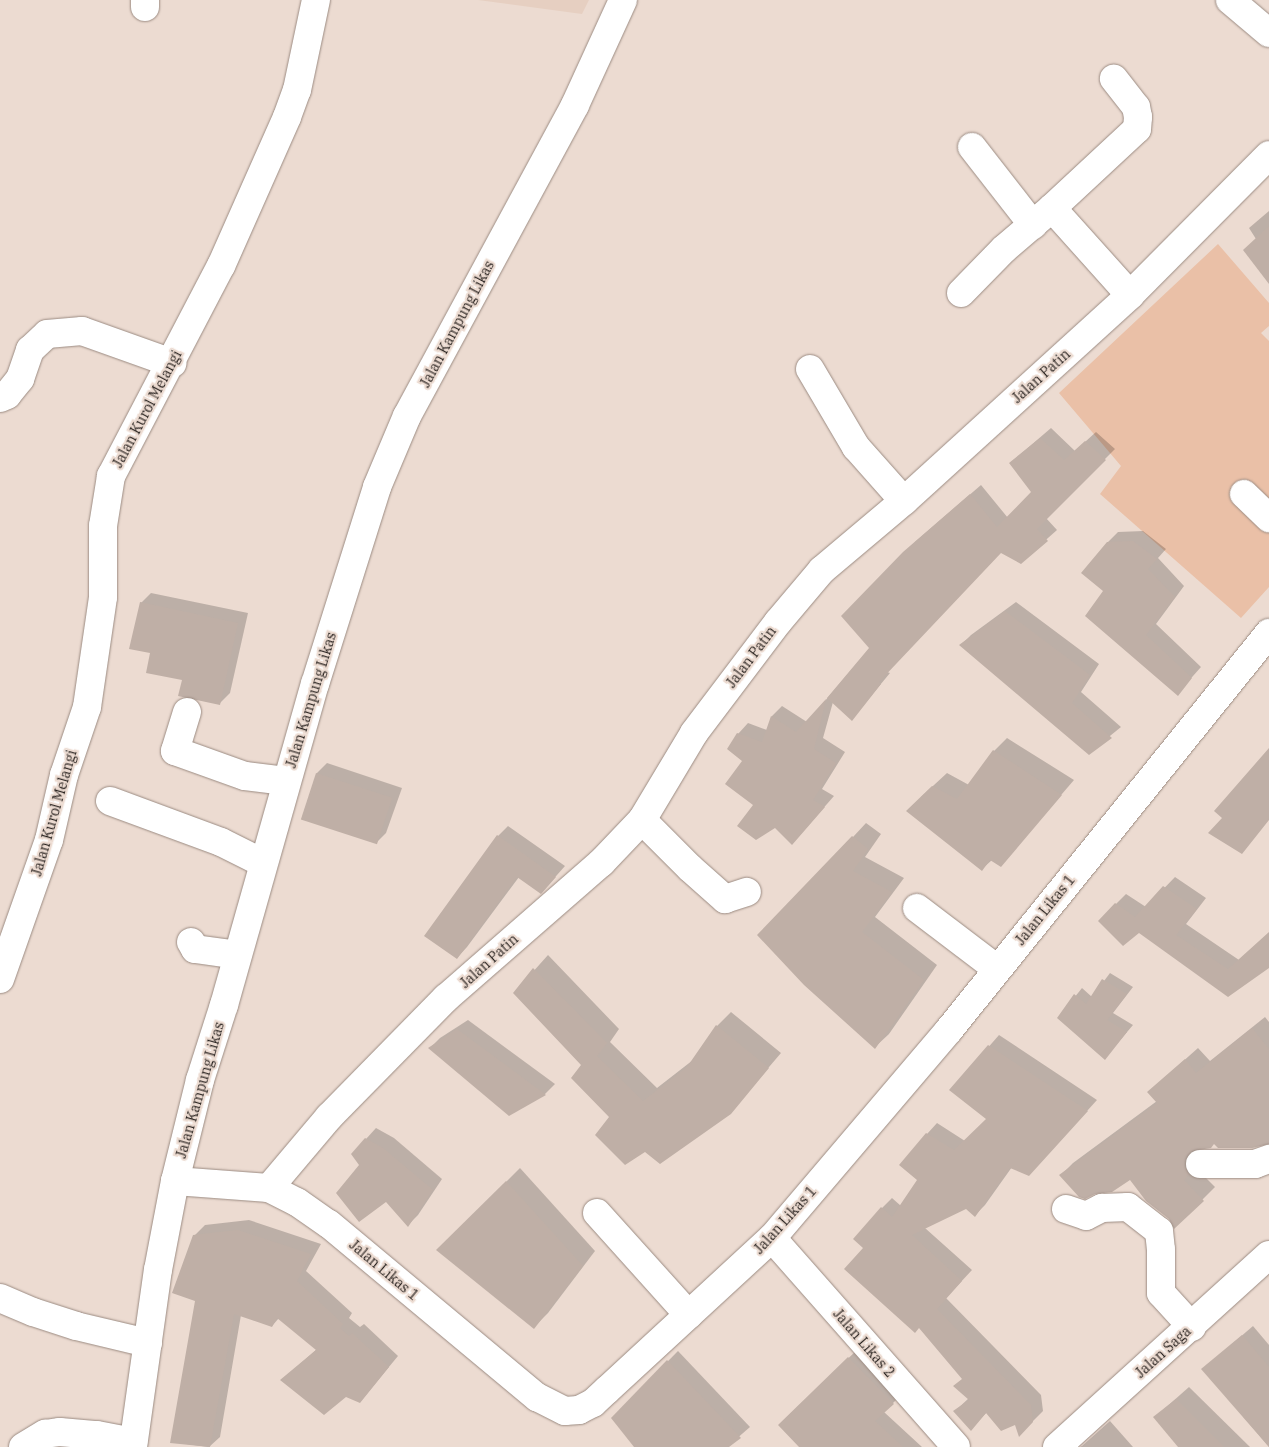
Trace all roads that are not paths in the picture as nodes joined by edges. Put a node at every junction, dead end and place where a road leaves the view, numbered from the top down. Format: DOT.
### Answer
graph roads {
  1 [pos="316,0"];
  2 [pos="623,0"];
  3 [pos="1230,0"];
  4 [pos="1269,33"];
  5 [pos="1114,79"];
  6 [pos="972,146"];
  7 [pos="1269,155"];
  8 [pos="1043,217"];
  9 [pos="961,292"];
  10 [pos="1130,295"];
  11 [pos="172,364"];
  12 [pos="810,368"];
  13 [pos="0,398"];
  14 [pos="1244,494"];
  15 [pos="904,501"];
  16 [pos="1269,518"];
  17 [pos="1269,633"];
  18 [pos="187,712"];
  19 [pos="286,781"];
  20 [pos="110,800"];
  21 [pos="642,820"];
  22 [pos="263,863"];
  23 [pos="747,892"];
  24 [pos="916,908"];
  25 [pos="191,942"];
  26 [pos="238,954"];
  27 [pos="997,969"];
  28 [pos="0,979"];
  29 [pos="1269,1159"];
  30 [pos="1200,1164"];
  31 [pos="175,1181"];
  32 [pos="269,1188"];
  33 [pos="1066,1209"];
  34 [pos="597,1213"];
  35 [pos="772,1238"];
  36 [pos="1269,1255"];
  37 [pos="0,1298"];
  38 [pos="689,1315"];
  39 [pos="1192,1326"];
  40 [pos="148,1343"];
  41 [pos="133,1445"];
  42 [pos="23,1447"];
  43 [pos="956,1447"];
  44 [pos="1057,1447"];
  1 -- 11 [label="street, Jalan Kurol Melangi"];
  2 -- 19 [label="street, Jalan Kampung Likas"];
  3 -- 4 [label="street"];
  5 -- 8 [label="street"];
  6 -- 8 [label="street"];
  7 -- 10 [label="street, Jalan Patin"];
  8 -- 9 [label="street"];
  8 -- 10 [label="street"];
  10 -- 15 [label="street, Jalan Patin"];
  11 -- 13 [label="street"];
  11 -- 28 [label="street, Jalan Kurol Melangi"];
  12 -- 15 [label="street"];
  14 -- 16 [label="street"];
  15 -- 21 [label="street, Jalan Patin"];
  17 -- 27 [label="street, Jalan Likas 1"];
  18 -- 19 [label="street"];
  19 -- 22 [label="street, Jalan Kampung Likas"];
  20 -- 22 [label="street"];
  21 -- 23 [label="street"];
  21 -- 32 [label="street, Jalan Patin"];
  22 -- 26 [label="street, Jalan Kampung Likas"];
  24 -- 27 [label="street"];
  25 -- 26 [label="street"];
  26 -- 31 [label="street, Jalan Kampung Likas"];
  27 -- 35 [label="street, Jalan Likas 1"];
  29 -- 30 [label="street"];
  31 -- 32 [label="street, Jalan Likas 1"];
  31 -- 40 [label="street, Jalan Kampung Likas"];
  32 -- 38 [label="street, Jalan Likas 1"];
  33 -- 39 [label="street"];
  34 -- 38 [label="street"];
  35 -- 38 [label="street, Jalan Likas 1"];
  35 -- 43 [label="street, Jalan Likas 2"];
  36 -- 39 [label="street, Jalan Saga"];
  37 -- 40 [label="street"];
  39 -- 44 [label="street, Jalan Saga"];
  40 -- 41 [label="street, Jalan Kampung Likas"];
  41 -- 42 [label="street"];
}
